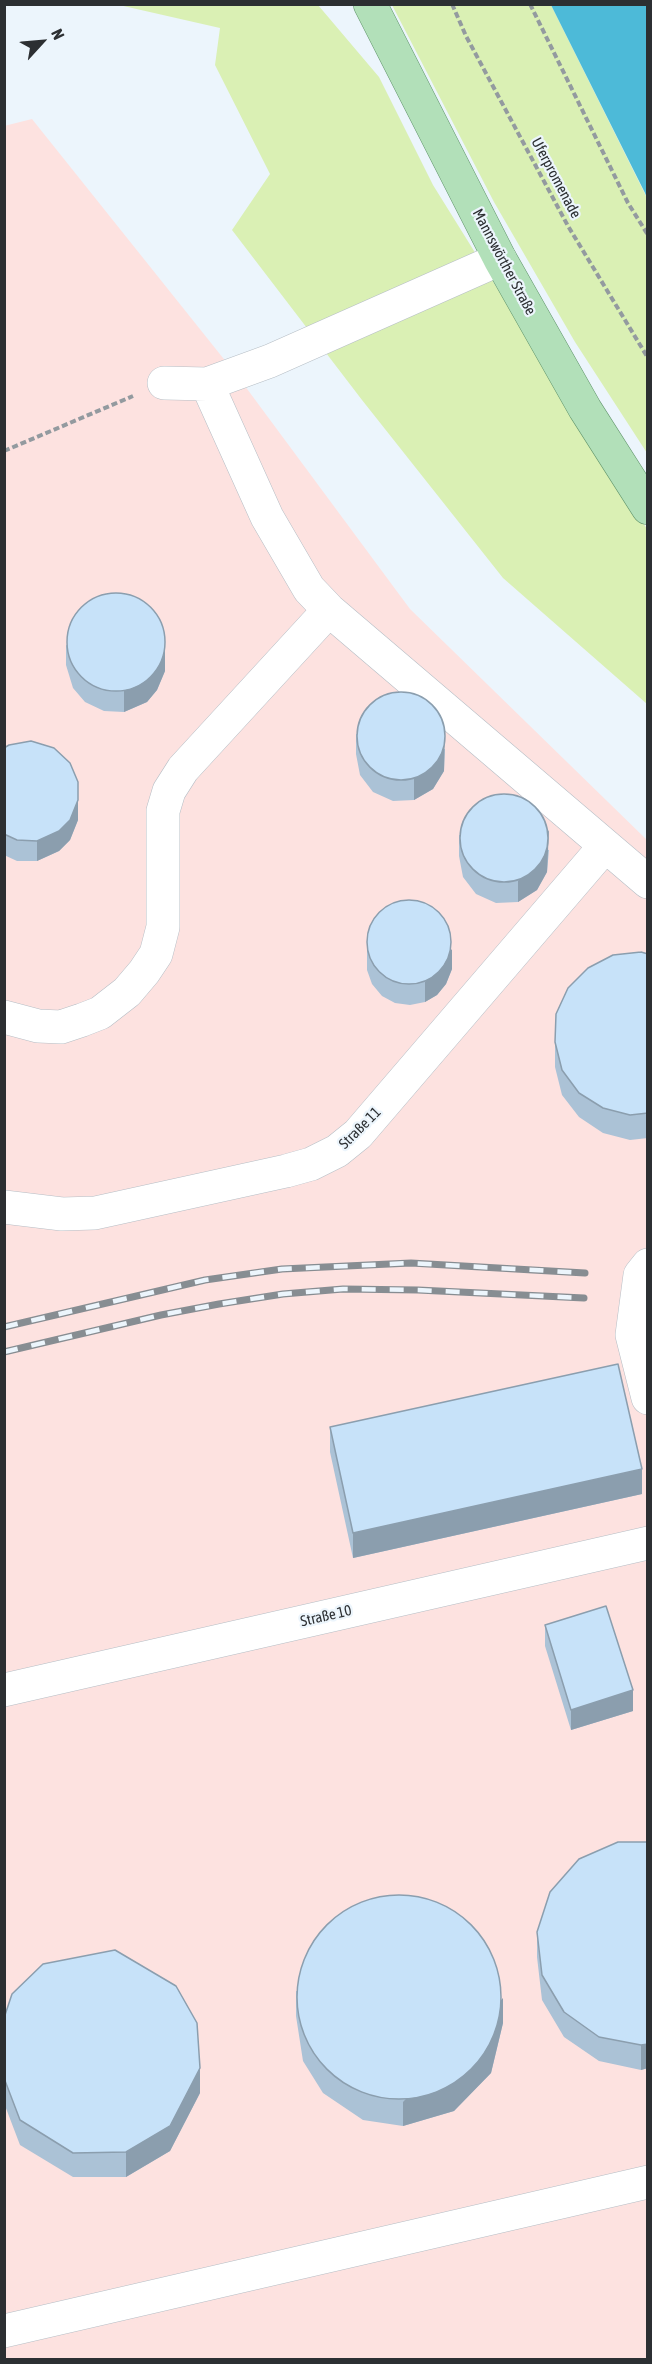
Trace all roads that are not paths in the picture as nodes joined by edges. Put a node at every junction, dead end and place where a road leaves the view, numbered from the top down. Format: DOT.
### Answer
graph roads {
  1 [pos="369,6"];
  2 [pos="501,259"];
  3 [pos="164,383"];
  4 [pos="207,384"];
  5 [pos="648,507"];
  6 [pos="329,610"];
  7 [pos="605,846"];
  8 [pos="648,882"];
  9 [pos="4,1017"];
  10 [pos="4,1207"];
  11 [pos="645,1272"];
  12 [pos="648,1398"];
  13 [pos="648,1542"];
  14 [pos="4,1690"];
  15 [pos="648,2182"];
  16 [pos="4,2331"];
  1 -- 2 [label="main road, Mannswörther Straße"];
  2 -- 4 [label="street"];
  2 -- 5 [label="main road, Mannswörther Straße"];
  3 -- 4 [label="street"];
  4 -- 6 [label="street"];
  6 -- 7 [label="street"];
  6 -- 9 [label="street"];
  7 -- 8 [label="street"];
  7 -- 10 [label="street, Straße 11"];
  11 -- 12 [label="street"];
  13 -- 14 [label="street, Straße 10"];
  15 -- 16 [label="street"];
}
